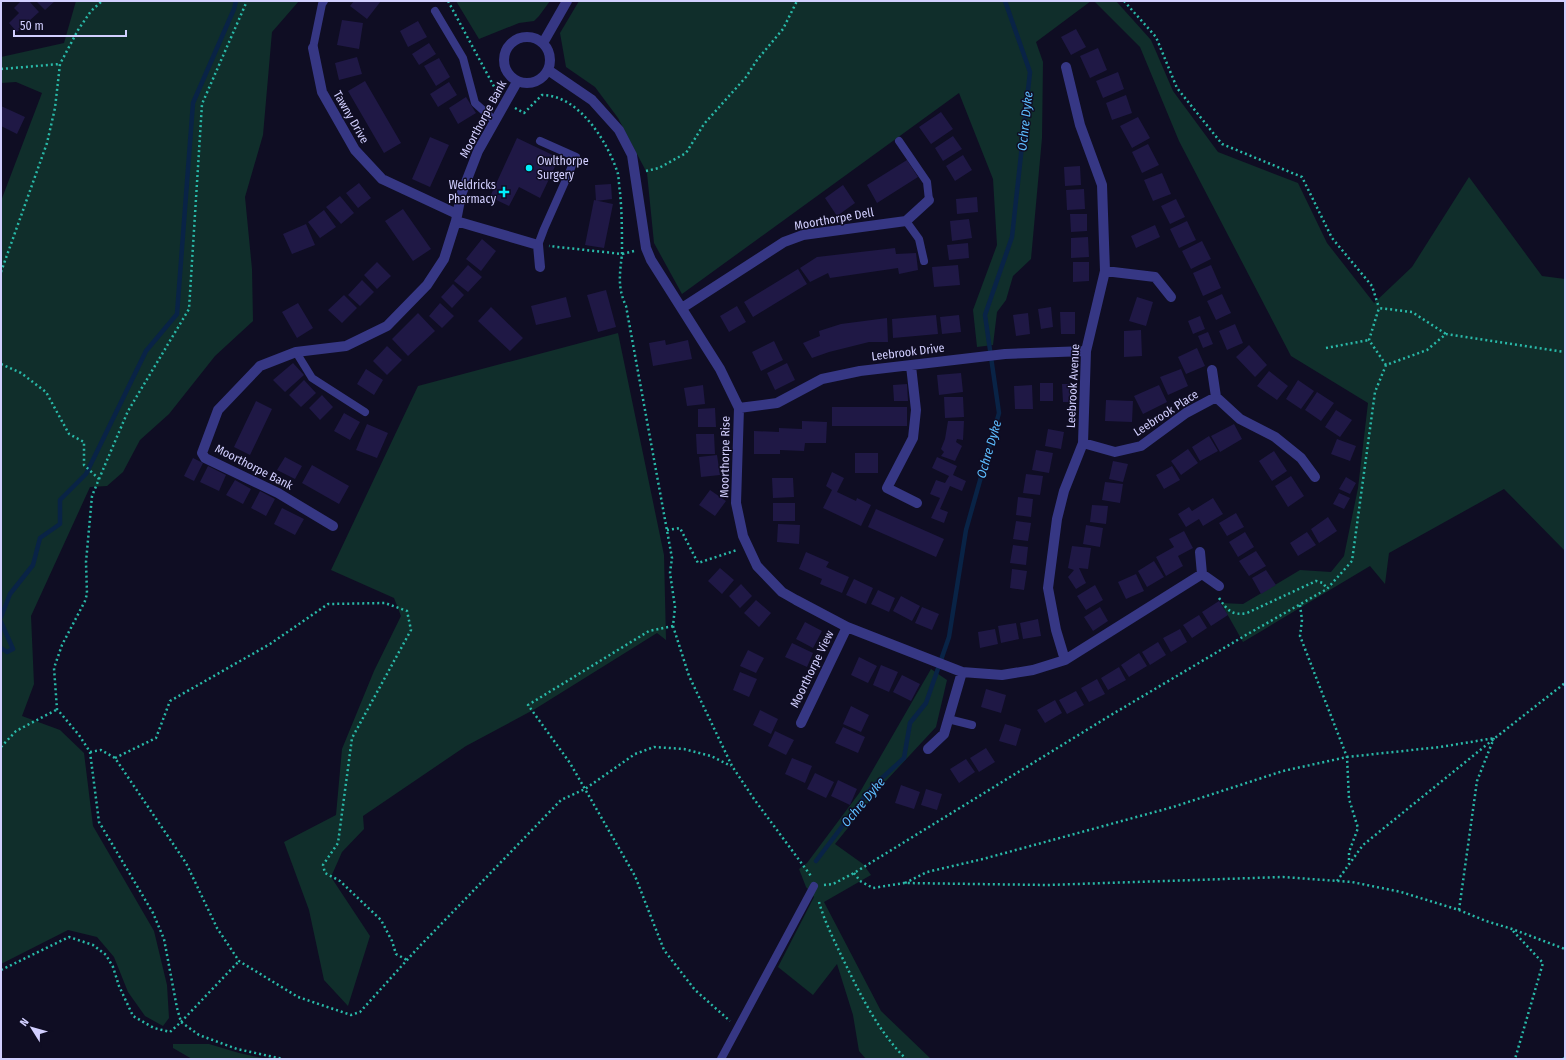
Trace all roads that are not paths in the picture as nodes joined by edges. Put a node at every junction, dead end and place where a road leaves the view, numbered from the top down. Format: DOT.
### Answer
graph roads {
  1 [pos="324,1"];
  2 [pos="567,1"];
  3 [pos="435,11"];
  4 [pos="543,43"];
  5 [pos="313,48"];
  6 [pos="1066,67"];
  7 [pos="548,70"];
  8 [pos="517,82"];
  9 [pos="495,121"];
  10 [pos="540,141"];
  11 [pos="899,141"];
  12 [pos="929,200"];
  13 [pos="457,217"];
  14 [pos="906,221"];
  15 [pos="538,245"];
  16 [pos="924,261"];
  17 [pos="540,267"];
  18 [pos="1105,271"];
  19 [pos="1171,297"];
  20 [pos="682,308"];
  21 [pos="1086,351"];
  22 [pos="296,352"];
  23 [pos="911,366"];
  24 [pos="1212,370"];
  25 [pos="1216,397"];
  26 [pos="739,408"];
  27 [pos="365,412"];
  28 [pos="1083,444"];
  29 [pos="1315,477"];
  30 [pos="917,503"];
  31 [pos="333,526"];
  32 [pos="1200,552"];
  33 [pos="1202,574"];
  34 [pos="1219,586"];
  35 [pos="847,627"];
  36 [pos="1065,660"];
  37 [pos="959,671"];
  38 [pos="948,719"];
  39 [pos="801,723"];
  40 [pos="972,725"];
  41 [pos="928,749"];
  42 [pos="814,886"];
  43 [pos="721,1059"];
  1 -- 5 [label="lane, Tawny Drive"];
  2 -- 4 [label="street"];
  3 -- 9 [label="lane"];
  4 -- 7 [label="street"];
  4 -- 8 [label="street"];
  5 -- 13 [label="street, Tawny Drive"];
  6 -- 18 [label="street, Leebrook Avenue"];
  7 -- 8 [label="street"];
  7 -- 20 [label="street, Moorthorpe Rise"];
  8 -- 9 [label="street, Moorthorpe Bank"];
  9 -- 13 [label="street, Moorthorpe Bank"];
  10 -- 15 [label="lane"];
  11 -- 12 [label="lane"];
  12 -- 14 [label="street"];
  13 -- 15 [label="street, Tawny Drive"];
  13 -- 22 [label="street, Moorthorpe Bank"];
  14 -- 16 [label="lane"];
  14 -- 20 [label="street, Moorthorpe Dell"];
  15 -- 17 [label="street"];
  18 -- 19 [label="street"];
  18 -- 21 [label="street, Leebrook Avenue"];
  20 -- 26 [label="street, Moorthorpe Rise"];
  21 -- 23 [label="street, Leebrook Drive"];
  21 -- 28 [label="street, Leebrook Avenue"];
  22 -- 27 [label="lane"];
  22 -- 31 [label="street, Moorthorpe Bank"];
  23 -- 26 [label="street, Leebrook Drive"];
  23 -- 30 [label="street"];
  24 -- 25 [label="street, Leebrook Place"];
  25 -- 28 [label="street, Leebrook Place"];
  25 -- 29 [label="street, Leebrook Place"];
  26 -- 35 [label="street, Moorthorpe Rise"];
  28 -- 36 [label="street, Leebrook Avenue"];
  32 -- 33 [label="street"];
  33 -- 34 [label="street"];
  33 -- 36 [label="street, Moorthorpe Rise"];
  35 -- 37 [label="street, Moorthorpe Rise"];
  35 -- 39 [label="street, Moorthorpe View"];
  36 -- 37 [label="street, Moorthorpe Rise"];
  37 -- 38 [label="street"];
  38 -- 40 [label="lane"];
  38 -- 41 [label="street"];
  42 -- 43 [label="lane"];
}
